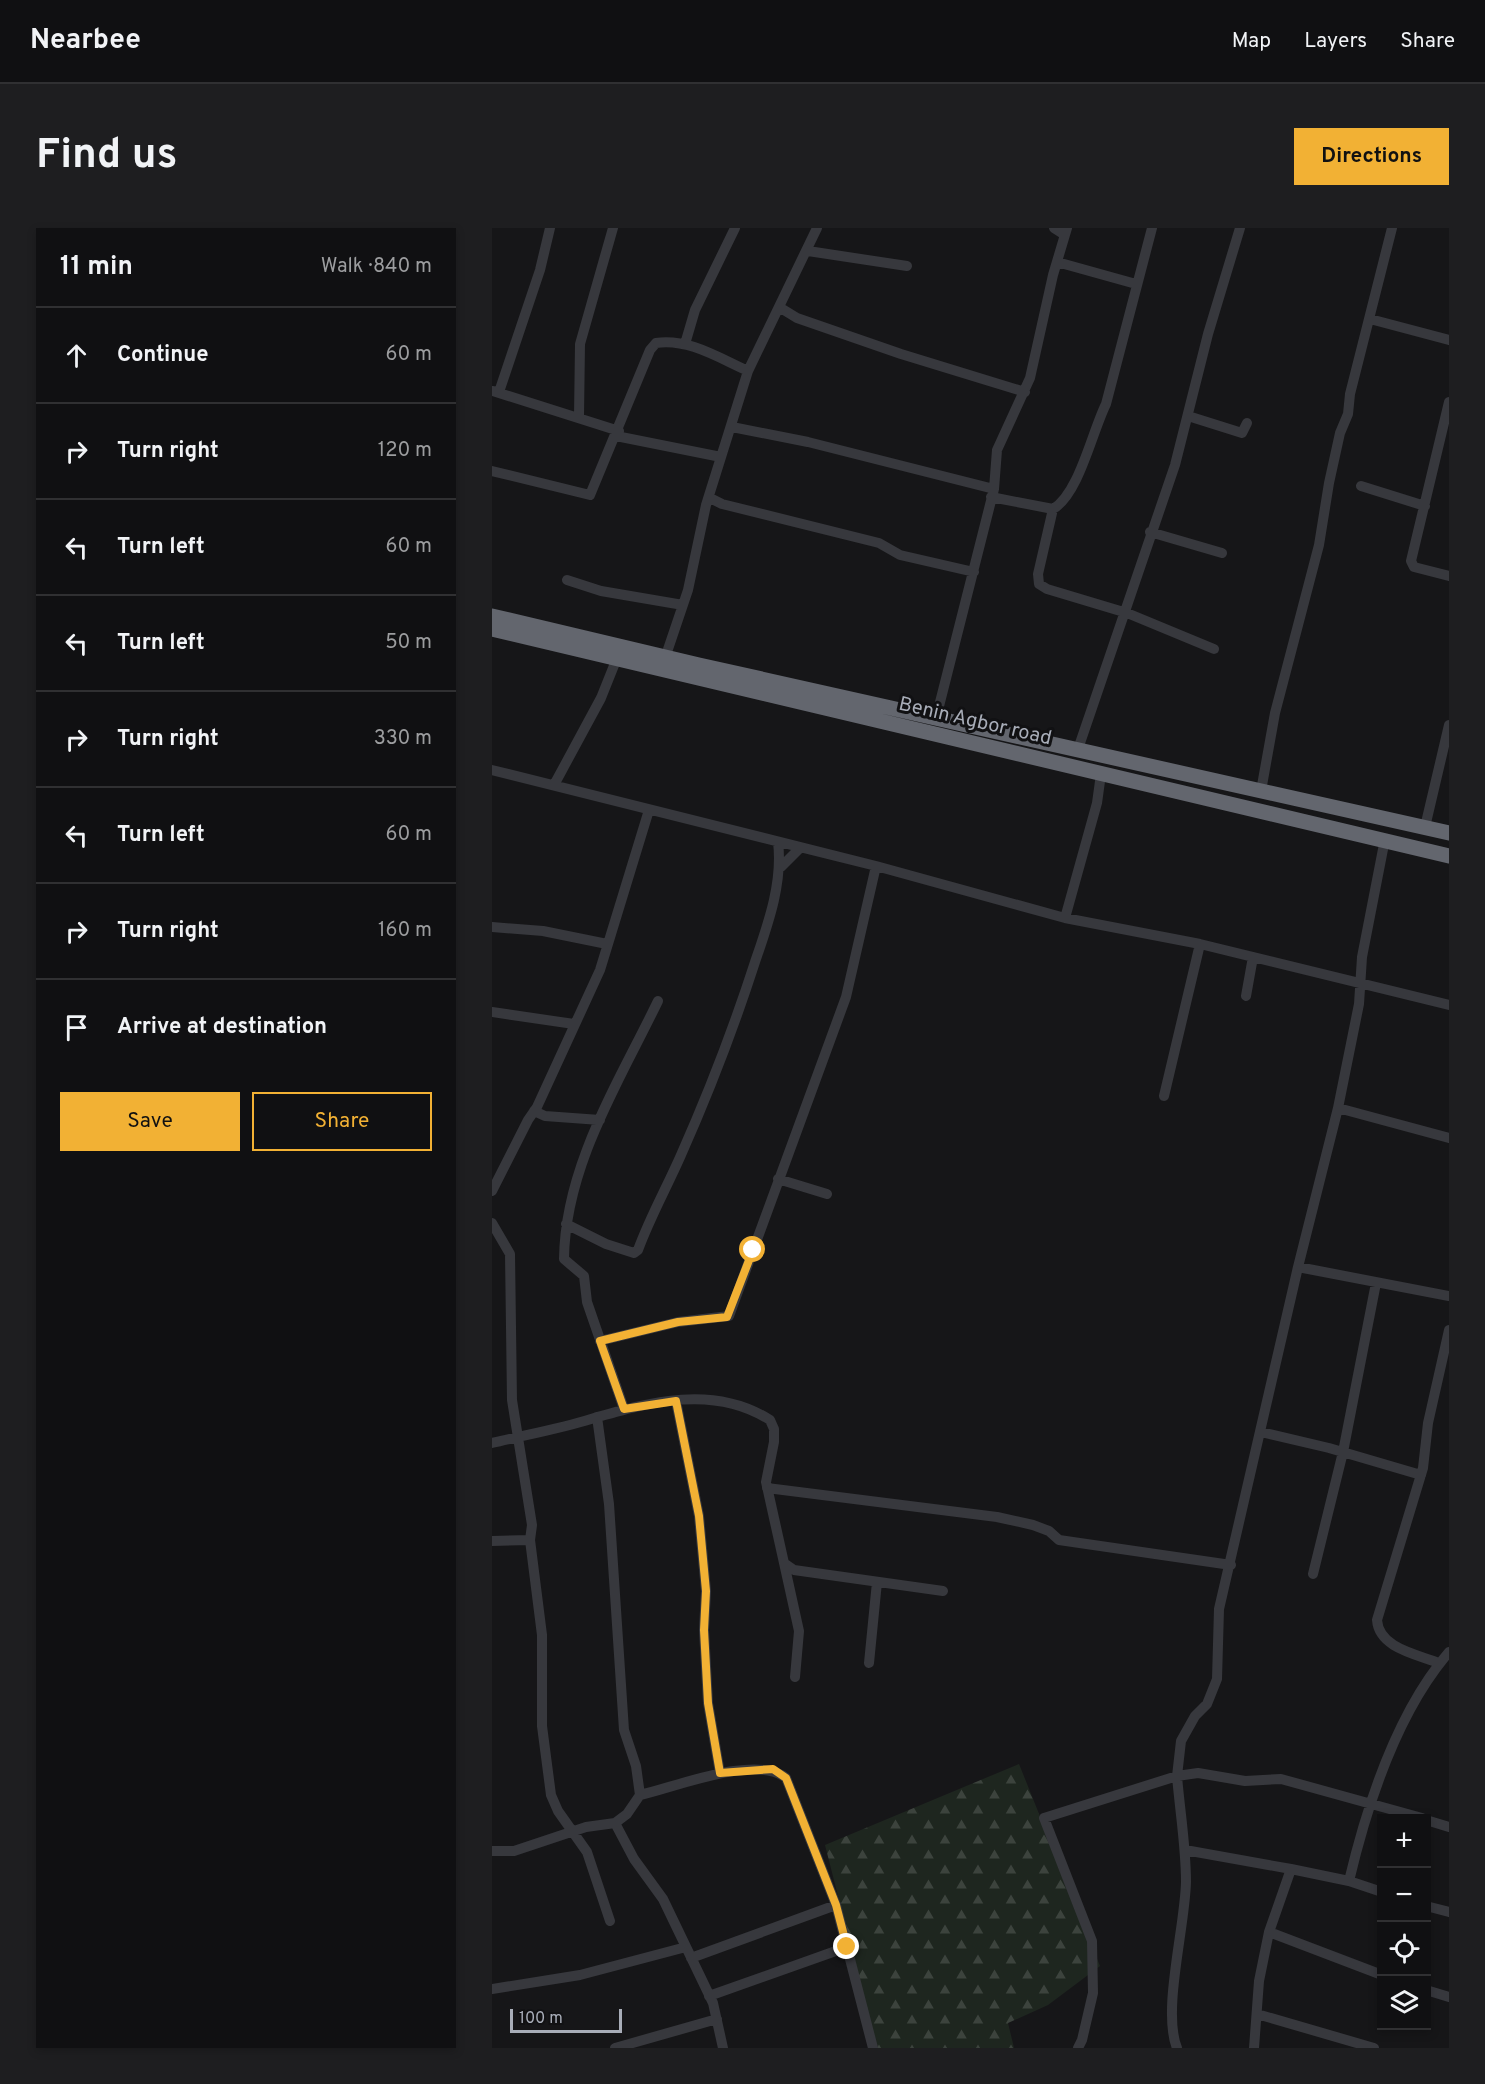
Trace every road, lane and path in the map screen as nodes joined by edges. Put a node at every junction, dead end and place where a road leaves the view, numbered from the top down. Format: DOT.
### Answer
graph roads {
  1 [pos="550,228"];
  2 [pos="613,228"];
  3 [pos="735,228"];
  4 [pos="817,228"];
  5 [pos="1054,228"];
  6 [pos="1152,228"];
  7 [pos="1240,228"];
  8 [pos="1392,228"];
  9 [pos="1066,232"];
  10 [pos="808,250"];
  11 [pos="1057,262"];
  12 [pos="908,266"];
  13 [pos="1136,284"];
  14 [pos="778,308"];
  15 [pos="1370,319"];
  16 [pos="1449,340"];
  17 [pos="685,344"];
  18 [pos="748,371"];
  19 [pos="495,391"];
  20 [pos="1025,392"];
  21 [pos="1449,402"];
  22 [pos="579,416"];
  23 [pos="1188,416"];
  24 [pos="1247,423"];
  25 [pos="732,427"];
  26 [pos="617,434"];
  27 [pos="721,458"];
  28 [pos="492,471"];
  29 [pos="1361,486"];
  30 [pos="992,493"];
  31 [pos="710,498"];
  32 [pos="1425,506"];
  33 [pos="1053,508"];
  34 [pos="1150,532"];
  35 [pos="1222,553"];
  36 [pos="974,572"];
  37 [pos="1449,576"];
  38 [pos="567,580"];
  39 [pos="683,605"];
  40 [pos="1127,613"];
  41 [pos="492,616"];
  42 [pos="492,629"];
  43 [pos="1214,649"];
  44 [pos="617,658"];
  45 [pos="663,663"];
  46 [pos="936,718"];
  47 [pos="1449,725"];
  48 [pos="1078,749"];
  49 [pos="492,771"];
  50 [pos="1101,774"];
  51 [pos="554,785"];
  52 [pos="1261,791"];
  53 [pos="649,810"];
  54 [pos="1425,827"];
  55 [pos="1449,833"];
  56 [pos="1385,838"];
  57 [pos="778,842"];
  58 [pos="800,848"];
  59 [pos="1449,856"];
  60 [pos="876,866"];
  61 [pos="781,867"];
  62 [pos="1065,918"];
  63 [pos="492,927"];
  64 [pos="607,944"];
  65 [pos="1200,944"];
  66 [pos="1253,957"];
  67 [pos="1360,981"];
  68 [pos="1246,996"];
  69 [pos="658,1001"];
  70 [pos="1449,1005"];
  71 [pos="492,1012"];
  72 [pos="574,1024"];
  73 [pos="1164,1096"];
  74 [pos="1338,1108"];
  75 [pos="534,1111"];
  76 [pos="600,1120"];
  77 [pos="1449,1138"];
  78 [pos="778,1179"];
  79 [pos="492,1191"];
  80 [pos="827,1194"];
  81 [pos="492,1223"];
  82 [pos="566,1224"];
  83 [pos="1298,1267"];
  84 [pos="1376,1283"];
  85 [pos="1449,1296"];
  86 [pos="1449,1330"];
  87 [pos="600,1341"];
  88 [pos="676,1401"];
  89 [pos="624,1409"];
  90 [pos="597,1418"];
  91 [pos="1261,1432"];
  92 [pos="519,1437"];
  93 [pos="492,1443"];
  94 [pos="1343,1452"];
  95 [pos="1421,1475"];
  96 [pos="767,1488"];
  97 [pos="530,1540"];
  98 [pos="492,1541"];
  99 [pos="784,1563"];
  100 [pos="1231,1565"];
  101 [pos="1313,1574"];
  102 [pos="877,1582"];
  103 [pos="943,1591"];
  104 [pos="1449,1652"];
  105 [pos="869,1663"];
  106 [pos="1439,1663"];
  107 [pos="795,1677"];
  108 [pos="720,1773"];
  109 [pos="1177,1776"];
  110 [pos="640,1795"];
  111 [pos="1372,1806"];
  112 [pos="1405,1814"];
  113 [pos="1431,1822"];
  114 [pos="615,1823"];
  115 [pos="1449,1827"];
  116 [pos="572,1832"];
  117 [pos="1185,1850"];
  118 [pos="492,1851"];
  119 [pos="1291,1869"];
  120 [pos="1349,1881"];
  121 [pos="1377,1890"];
  122 [pos="836,1905"];
  123 [pos="1431,1907"];
  124 [pos="1449,1912"];
  125 [pos="610,1921"];
  126 [pos="1269,1932"];
  127 [pos="686,1947"];
  128 [pos="847,1947"];
  129 [pos="691,1958"];
  130 [pos="1377,1973"];
  131 [pos="492,1989"];
  132 [pos="1431,1992"];
  133 [pos="709,1996"];
  134 [pos="1449,1997"];
  135 [pos="1257,2014"];
  136 [pos="717,2019"];
  137 [pos="615,2048"];
  138 [pos="723,2048"];
  139 [pos="873,2048"];
  140 [pos="1078,2048"];
  141 [pos="1177,2048"];
  142 [pos="1254,2048"];
  143 [pos="1374,2048"];
  1 -- 19 [label="street"];
  2 -- 22 [label="street"];
  3 -- 17 [label="street"];
  4 -- 10 [label="street"];
  5 -- 9 [label="street"];
  6 -- 13 [label="street"];
  7 -- 23 [label="street"];
  8 -- 15 [label="street"];
  9 -- 11 [label="street"];
  10 -- 12 [label="street"];
  10 -- 14 [label="street"];
  11 -- 13 [label="street"];
  11 -- 20 [label="street"];
  13 -- 33 [label="street"];
  14 -- 18 [label="street"];
  14 -- 20 [label="street"];
  15 -- 16 [label="street"];
  15 -- 52 [label="street"];
  17 -- 18 [label="street"];
  17 -- 26 [label="street"];
  18 -- 25 [label="street"];
  19 -- 22 [label="street"];
  20 -- 30 [label="street"];
  21 -- 32 [label="street"];
  22 -- 26 [label="street"];
  23 -- 24 [label="street"];
  23 -- 34 [label="street"];
  25 -- 27 [label="street"];
  25 -- 30 [label="street"];
  26 -- 27 [label="street"];
  26 -- 28 [label="street"];
  27 -- 31 [label="street"];
  29 -- 32 [label="street"];
  30 -- 33 [label="street"];
  30 -- 36 [label="street"];
  31 -- 36 [label="street"];
  31 -- 39 [label="street"];
  32 -- 37 [label="street"];
  33 -- 40 [label="street"];
  34 -- 35 [label="street"];
  34 -- 40 [label="street"];
  36 -- 46 [label="street"];
  38 -- 39 [label="street"];
  39 -- 45 [label="street"];
  40 -- 43 [label="street"];
  40 -- 48 [label="street"];
  41 -- 45 [label="highway, Benin Agbor road"];
  42 -- 44 [label="highway, Benin Agbor road"];
  44 -- 45 [label="highway, Benin Agbor road"];
  44 -- 51 [label="street"];
  45 -- 46 [label="highway, Benin Agbor road"];
  45 -- 50 [label="highway, Benin Agbor road"];
  46 -- 48 [label="highway, Benin Agbor road"];
  47 -- 54 [label="street"];
  48 -- 52 [label="highway, Benin Agbor road"];
  49 -- 51 [label="street"];
  50 -- 56 [label="highway, Benin Agbor road"];
  50 -- 62 [label="street"];
  51 -- 53 [label="street"];
  52 -- 54 [label="highway, Benin Agbor road"];
  53 -- 57 [label="street"];
  53 -- 64 [label="street"];
  54 -- 55 [label="highway, Benin Agbor road"];
  56 -- 59 [label="highway, Benin Agbor road"];
  56 -- 67 [label="street"];
  57 -- 58 [label="street"];
  57 -- 61 [label="street"];
  58 -- 60 [label="street"];
  58 -- 61 [label="street"];
  60 -- 62 [label="street"];
  60 -- 78 [label="street"];
  61 -- 82 [label="street"];
  62 -- 65 [label="street"];
  63 -- 64 [label="street"];
  64 -- 72 [label="street"];
  65 -- 66 [label="street"];
  65 -- 73 [label="street"];
  66 -- 67 [label="street"];
  66 -- 68 [label="street"];
  67 -- 70 [label="street"];
  67 -- 74 [label="street"];
  69 -- 76 [label="street"];
  71 -- 72 [label="street"];
  72 -- 75 [label="street"];
  74 -- 77 [label="street"];
  74 -- 83 [label="street"];
  75 -- 76 [label="street"];
  75 -- 79 [label="street"];
  76 -- 82 [label="street"];
  78 -- 80 [label="street"];
  78 -- 87 [label="street"];
  81 -- 92 [label="street"];
  82 -- 87 [label="street"];
  83 -- 84 [label="street"];
  83 -- 91 [label="street"];
  84 -- 85 [label="street"];
  84 -- 94 [label="street"];
  86 -- 95 [label="street"];
  87 -- 89 [label="street"];
  88 -- 89 [label="street"];
  88 -- 96 [label="street"];
  88 -- 108 [label="street"];
  89 -- 90 [label="street"];
  90 -- 92 [label="street"];
  90 -- 110 [label="street"];
  91 -- 94 [label="street"];
  91 -- 100 [label="street"];
  92 -- 93 [label="street"];
  92 -- 97 [label="street"];
  94 -- 95 [label="street"];
  94 -- 101 [label="street"];
  95 -- 106 [label="street"];
  96 -- 99 [label="street"];
  96 -- 100 [label="street"];
  97 -- 98 [label="street"];
  97 -- 116 [label="street"];
  99 -- 102 [label="street"];
  99 -- 107 [label="street"];
  100 -- 109 [label="street"];
  102 -- 103 [label="street"];
  102 -- 105 [label="street"];
  104 -- 106 [label="street"];
  106 -- 111 [label="street"];
  108 -- 110 [label="street"];
  108 -- 122 [label="street"];
  109 -- 111 [label="street"];
  109 -- 117 [label="street"];
  109 -- 140 [label="street"];
  110 -- 114 [label="street"];
  111 -- 112 [label="street"];
  111 -- 120 [label="street"];
  113 -- 115 [label="street"];
  114 -- 116 [label="street"];
  114 -- 127 [label="street"];
  116 -- 118 [label="street"];
  116 -- 125 [label="street"];
  117 -- 119 [label="street"];
  117 -- 141 [label="street"];
  119 -- 120 [label="street"];
  119 -- 126 [label="street"];
  120 -- 121 [label="street"];
  122 -- 128 [label="street"];
  122 -- 129 [label="street"];
  123 -- 124 [label="street"];
  126 -- 130 [label="street"];
  126 -- 135 [label="street"];
  127 -- 129 [label="street"];
  127 -- 131 [label="street"];
  128 -- 133 [label="street"];
  128 -- 139 [label="street"];
  129 -- 133 [label="street"];
  132 -- 134 [label="street"];
  133 -- 136 [label="street"];
  135 -- 142 [label="street"];
  135 -- 143 [label="street"];
  136 -- 137 [label="street"];
  136 -- 138 [label="street"];
}
